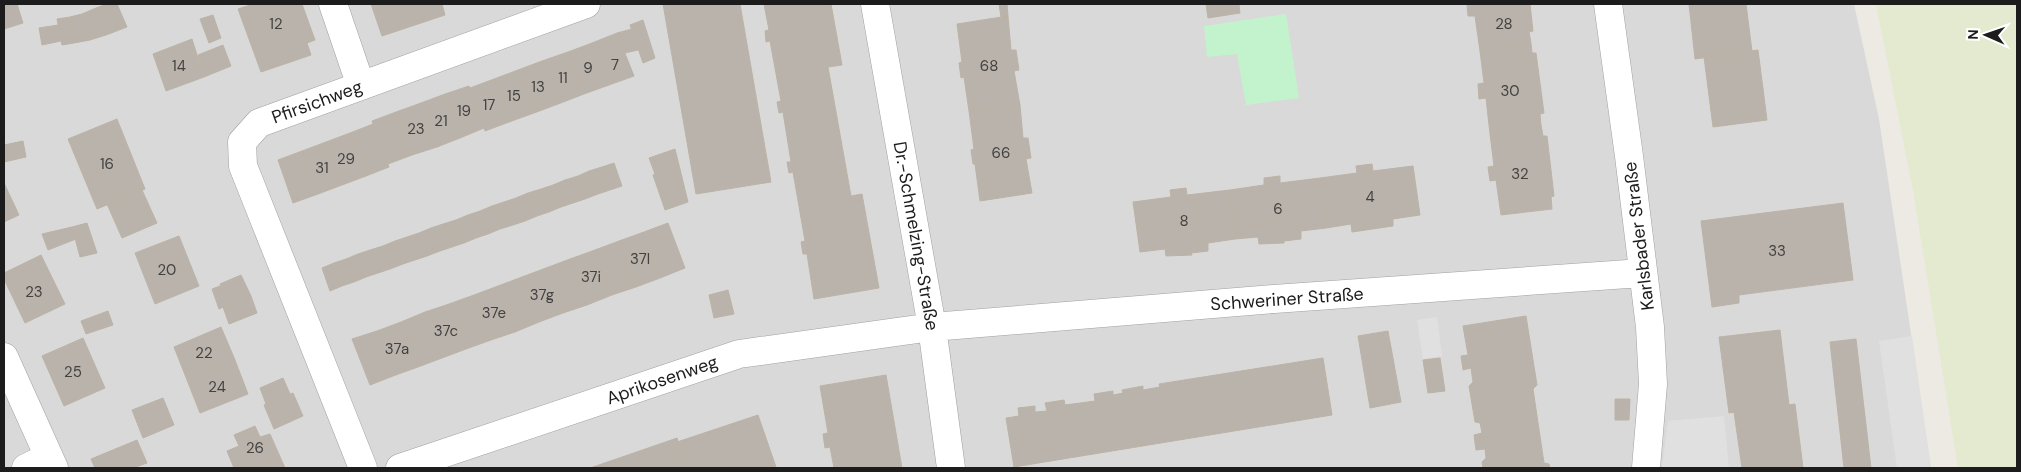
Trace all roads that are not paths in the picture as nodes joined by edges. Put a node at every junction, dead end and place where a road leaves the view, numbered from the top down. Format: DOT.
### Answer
graph roads {
  1 [pos="333,4"];
  2 [pos="586,4"];
  3 [pos="875,4"];
  4 [pos="1608,4"];
  5 [pos="361,86"];
  6 [pos="1642,273"];
  7 [pos="932,327"];
  8 [pos="4,357"];
  9 [pos="43,465"];
  10 [pos="363,468"];
  11 [pos="400,468"];
  12 [pos="951,468"];
  13 [pos="1646,468"];
  1 -- 5 [label="street"];
  2 -- 5 [label="street, Pfirsichweg"];
  3 -- 7 [label="street, Dr.-Schmelzing-Straße"];
  4 -- 6 [label="street, Karlsbader Straße"];
  5 -- 10 [label="street, Pfirsichweg"];
  6 -- 7 [label="street, Schweriner Straße"];
  6 -- 13 [label="street, Karlsbader Straße"];
  7 -- 11 [label="street, Aprikosenweg"];
  7 -- 12 [label="street, Dr.-Schmelzing-Straße"];
  8 -- 9 [label="street"];
}
